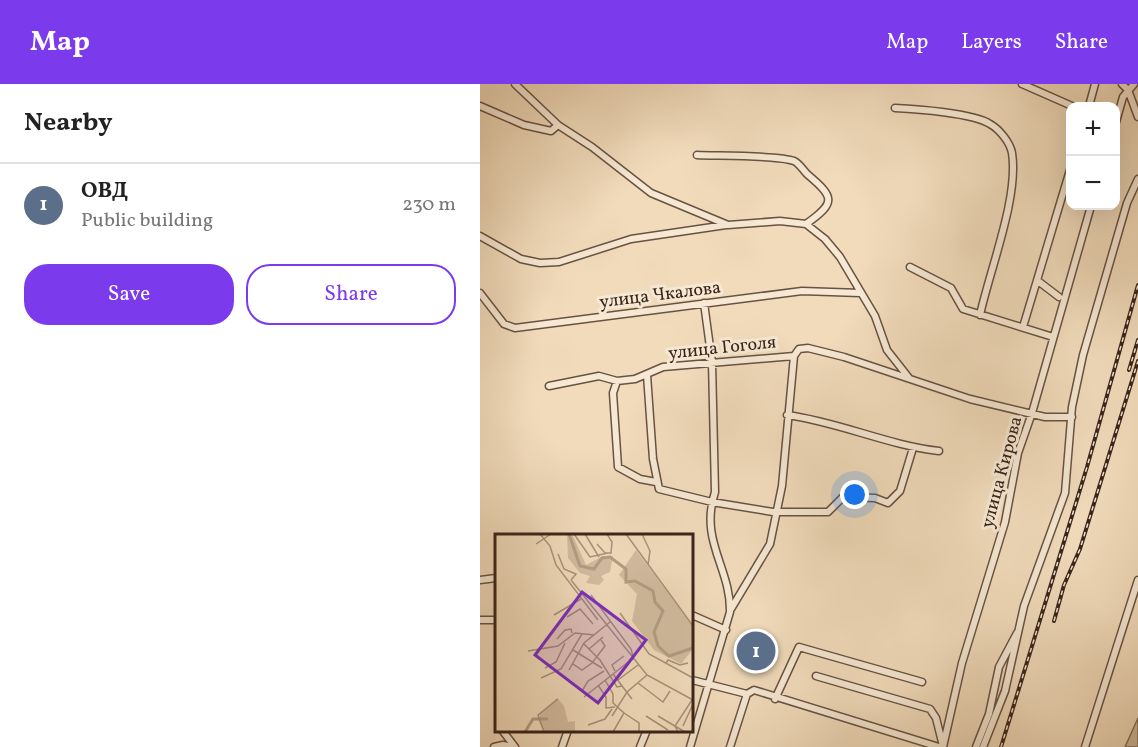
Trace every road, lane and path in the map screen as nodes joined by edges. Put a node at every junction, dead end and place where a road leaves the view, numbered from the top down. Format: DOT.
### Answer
graph roads {
  1 [pos="515,84"];
  2 [pos="1022,84"];
  3 [pos="1095,84"];
  4 [pos="1122,84"];
  5 [pos="1134,84"];
  6 [pos="1128,90"];
  7 [pos="1090,102"];
  8 [pos="1066,103"];
  9 [pos="480,106"];
  10 [pos="895,108"];
  11 [pos="1120,111"];
  12 [pos="1138,117"];
  13 [pos="558,125"];
  14 [pos="697,155"];
  15 [pos="1138,179"];
  16 [pos="1066,187"];
  17 [pos="1090,210"];
  18 [pos="806,224"];
  19 [pos="728,225"];
  20 [pos="480,236"];
  21 [pos="910,267"];
  22 [pos="1038,281"];
  23 [pos="480,293"];
  24 [pos="860,293"];
  25 [pos="1059,297"];
  26 [pos="704,303"];
  27 [pos="980,315"];
  28 [pos="1023,327"];
  29 [pos="1053,337"];
  30 [pos="794,356"];
  31 [pos="712,362"];
  32 [pos="647,375"];
  33 [pos="910,380"];
  34 [pos="617,381"];
  35 [pos="549,386"];
  36 [pos="1032,413"];
  37 [pos="787,415"];
  38 [pos="1072,417"];
  39 [pos="913,448"];
  40 [pos="939,451"];
  41 [pos="656,482"];
  42 [pos="712,502"];
  43 [pos="777,513"];
  44 [pos="495,578"];
  45 [pos="480,580"];
  46 [pos="1138,580"];
  47 [pos="730,612"];
  48 [pos="693,615"];
  49 [pos="480,620"];
  50 [pos="495,621"];
  51 [pos="726,630"];
  52 [pos="1017,633"];
  53 [pos="816,676"];
  54 [pos="693,680"];
  55 [pos="922,682"];
  56 [pos="710,684"];
  57 [pos="747,694"];
  58 [pos="775,699"];
  59 [pos="503,732"];
  60 [pos="567,732"];
  61 [pos="646,732"];
  62 [pos="494,747"];
  63 [pos="514,747"];
  64 [pos="562,747"];
  65 [pos="640,747"];
  66 [pos="690,747"];
  67 [pos="729,747"];
  68 [pos="942,747"];
  69 [pos="976,747"];
  70 [pos="983,747"];
  71 [pos="1085,747"];
  1 -- 13 [label="street"];
  2 -- 8 [label="street"];
  3 -- 7 [label="street"];
  4 -- 6 [label="street"];
  5 -- 6 [label="street"];
  6 -- 11 [label="street"];
  6 -- 12 [label="street"];
  9 -- 13 [label="street"];
  10 -- 27 [label="street"];
  13 -- 19 [label="street"];
  14 -- 18 [label="street"];
  15 -- 38 [label="street"];
  16 -- 22 [label="street"];
  17 -- 29 [label="street, улица Кирова"];
  18 -- 19 [label="street"];
  18 -- 24 [label="street"];
  19 -- 20 [label="street"];
  21 -- 27 [label="street"];
  22 -- 25 [label="street"];
  22 -- 28 [label="street"];
  23 -- 26 [label="street, улица Чкалова"];
  24 -- 26 [label="street, улица Чкалова"];
  24 -- 33 [label="street"];
  26 -- 31 [label="street"];
  27 -- 28 [label="street"];
  28 -- 29 [label="street"];
  29 -- 36 [label="street, улица Кирова"];
  30 -- 31 [label="street, улица Гоголя"];
  30 -- 33 [label="street, улица Гоголя"];
  30 -- 37 [label="street"];
  31 -- 32 [label="street, улица Гоголя"];
  31 -- 42 [label="street"];
  32 -- 34 [label="street, улица Гоголя"];
  32 -- 41 [label="street"];
  33 -- 36 [label="street, улица Гоголя"];
  34 -- 35 [label="street, улица Гоголя"];
  34 -- 41 [label="street"];
  36 -- 38 [label="street, улица Гоголя"];
  36 -- 68 [label="street, улица Кирова"];
  37 -- 39 [label="street"];
  37 -- 43 [label="street"];
  38 -- 52 [label="street"];
  39 -- 40 [label="street"];
  39 -- 43 [label="street"];
  41 -- 42 [label="street"];
  42 -- 43 [label="street"];
  42 -- 47 [label="street"];
  43 -- 47 [label="street"];
  44 -- 45 [label="street"];
  46 -- 71 [label="street"];
  47 -- 51 [label="street"];
  48 -- 51 [label="street"];
  49 -- 50 [label="street"];
  51 -- 56 [label="street"];
  52 -- 69 [label="street"];
  52 -- 70 [label="street"];
  53 -- 68 [label="street"];
  54 -- 56 [label="street"];
  55 -- 58 [label="street"];
  56 -- 57 [label="street"];
  56 -- 66 [label="street"];
  57 -- 58 [label="street"];
  57 -- 67 [label="street"];
  58 -- 68 [label="street"];
  59 -- 63 [label="street"];
  60 -- 64 [label="street"];
  61 -- 65 [label="street"];
  62 -- 63 [label="street"];
}
